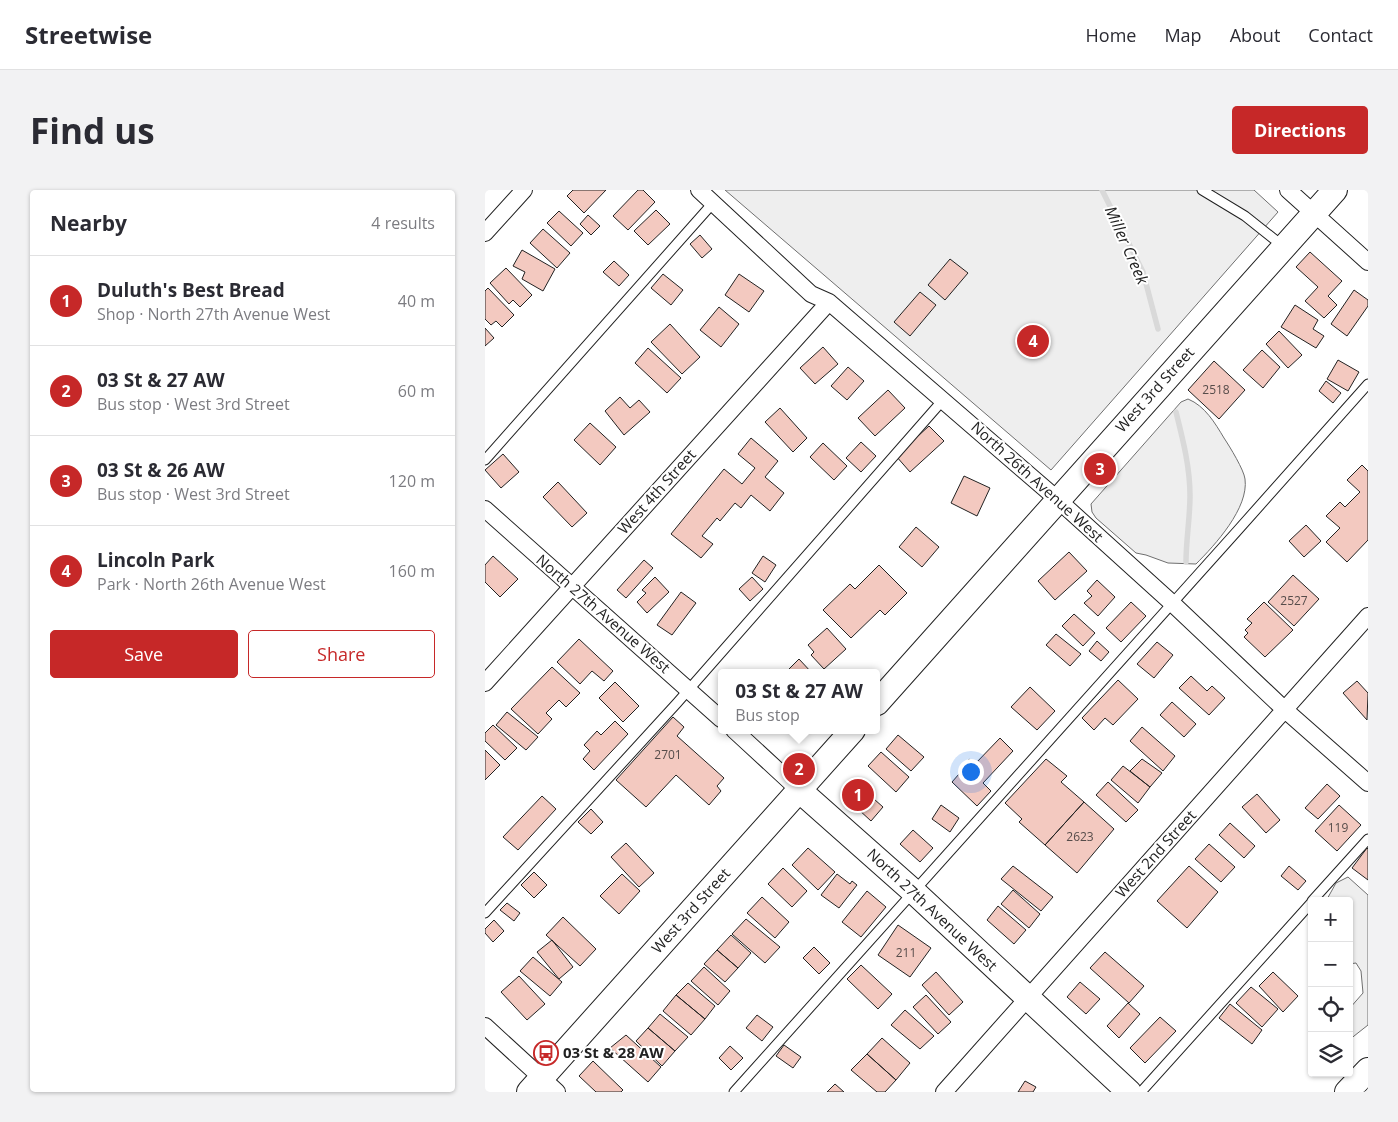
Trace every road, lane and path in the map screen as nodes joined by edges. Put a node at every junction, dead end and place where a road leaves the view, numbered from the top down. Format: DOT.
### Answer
graph roads {
  1 [pos="524,190"];
  2 [pos="699,190"];
  3 [pos="1201,190"];
  4 [pos="1288,190"];
  5 [pos="1335,190"];
  6 [pos="713,203"];
  7 [pos="1315,213"];
  8 [pos="485,233"];
  9 [pos="1284,247"];
  10 [pos="1368,262"];
  11 [pos="829,302"];
  12 [pos="1368,384"];
  13 [pos="943,400"];
  14 [pos="485,460"];
  15 [pos="1057,499"];
  16 [pos="485,509"];
  17 [pos="571,587"];
  18 [pos="1173,604"];
  19 [pos="1368,616"];
  20 [pos="485,683"];
  21 [pos="689,689"];
  22 [pos="880,700"];
  23 [pos="1284,709"];
  24 [pos="718,716"];
  25 [pos="738,734"];
  26 [pos="849,734"];
  27 [pos="1368,783"];
  28 [pos="799,790"];
  29 [pos="1368,839"];
  30 [pos="913,891"];
  31 [pos="1316,897"];
  32 [pos="1308,905"];
  33 [pos="485,913"];
  34 [pos="1027,998"];
  35 [pos="485,1026"];
  36 [pos="1368,1070"];
  37 [pos="542,1087"];
  38 [pos="734,1092"];
  39 [pos="944,1092"];
  40 [pos="1129,1092"];
  41 [pos="1141,1092"];
  42 [pos="1347,1092"];
  1 -- 8 [label="street"];
  2 -- 6 [label="street, North 26th Avenue West"];
  3 -- 9 [label="lane"];
  4 -- 7 [label="street"];
  5 -- 7 [label="main road, West 3rd Street"];
  6 -- 11 [label="street, North 26th Avenue West"];
  6 -- 14 [label="lane"];
  7 -- 9 [label="main road, West 3rd Street"];
  7 -- 10 [label="street"];
  9 -- 15 [label="main road, West 3rd Street"];
  11 -- 13 [label="street, North 26th Avenue West"];
  11 -- 17 [label="street, West 4th Street"];
  12 -- 18 [label="lane"];
  13 -- 15 [label="street, North 26th Avenue West"];
  13 -- 21 [label="lane"];
  15 -- 18 [label="street, North 26th Avenue West"];
  15 -- 22 [label="main road, West 3rd Street"];
  16 -- 17 [label="street, North 27th Avenue West"];
  17 -- 20 [label="street, West 4th Street"];
  17 -- 21 [label="street, North 27th Avenue West"];
  18 -- 23 [label="street, North 26th Avenue West"];
  18 -- 30 [label="lane"];
  19 -- 23 [label="street, West 2nd Street"];
  21 -- 24 [label="street, North 27th Avenue West"];
  21 -- 33 [label="lane"];
  23 -- 27 [label="street, North 26th Avenue West"];
  23 -- 34 [label="street, West 2nd Street"];
  25 -- 28 [label="street, North 27th Avenue West"];
  26 -- 28 [label="main road, West 3rd Street"];
  28 -- 30 [label="main road, North 27th Avenue West"];
  28 -- 37 [label="main road, West 3rd Street"];
  29 -- 31 [label="lane"];
  30 -- 34 [label="main road, North 27th Avenue West"];
  30 -- 38 [label="lane"];
  32 -- 41 [label="lane"];
  34 -- 39 [label="street, West 2nd Street"];
  34 -- 40 [label="main road, North 27th Avenue West"];
  35 -- 37 [label="street"];
  36 -- 42 [label="main road"];
}
